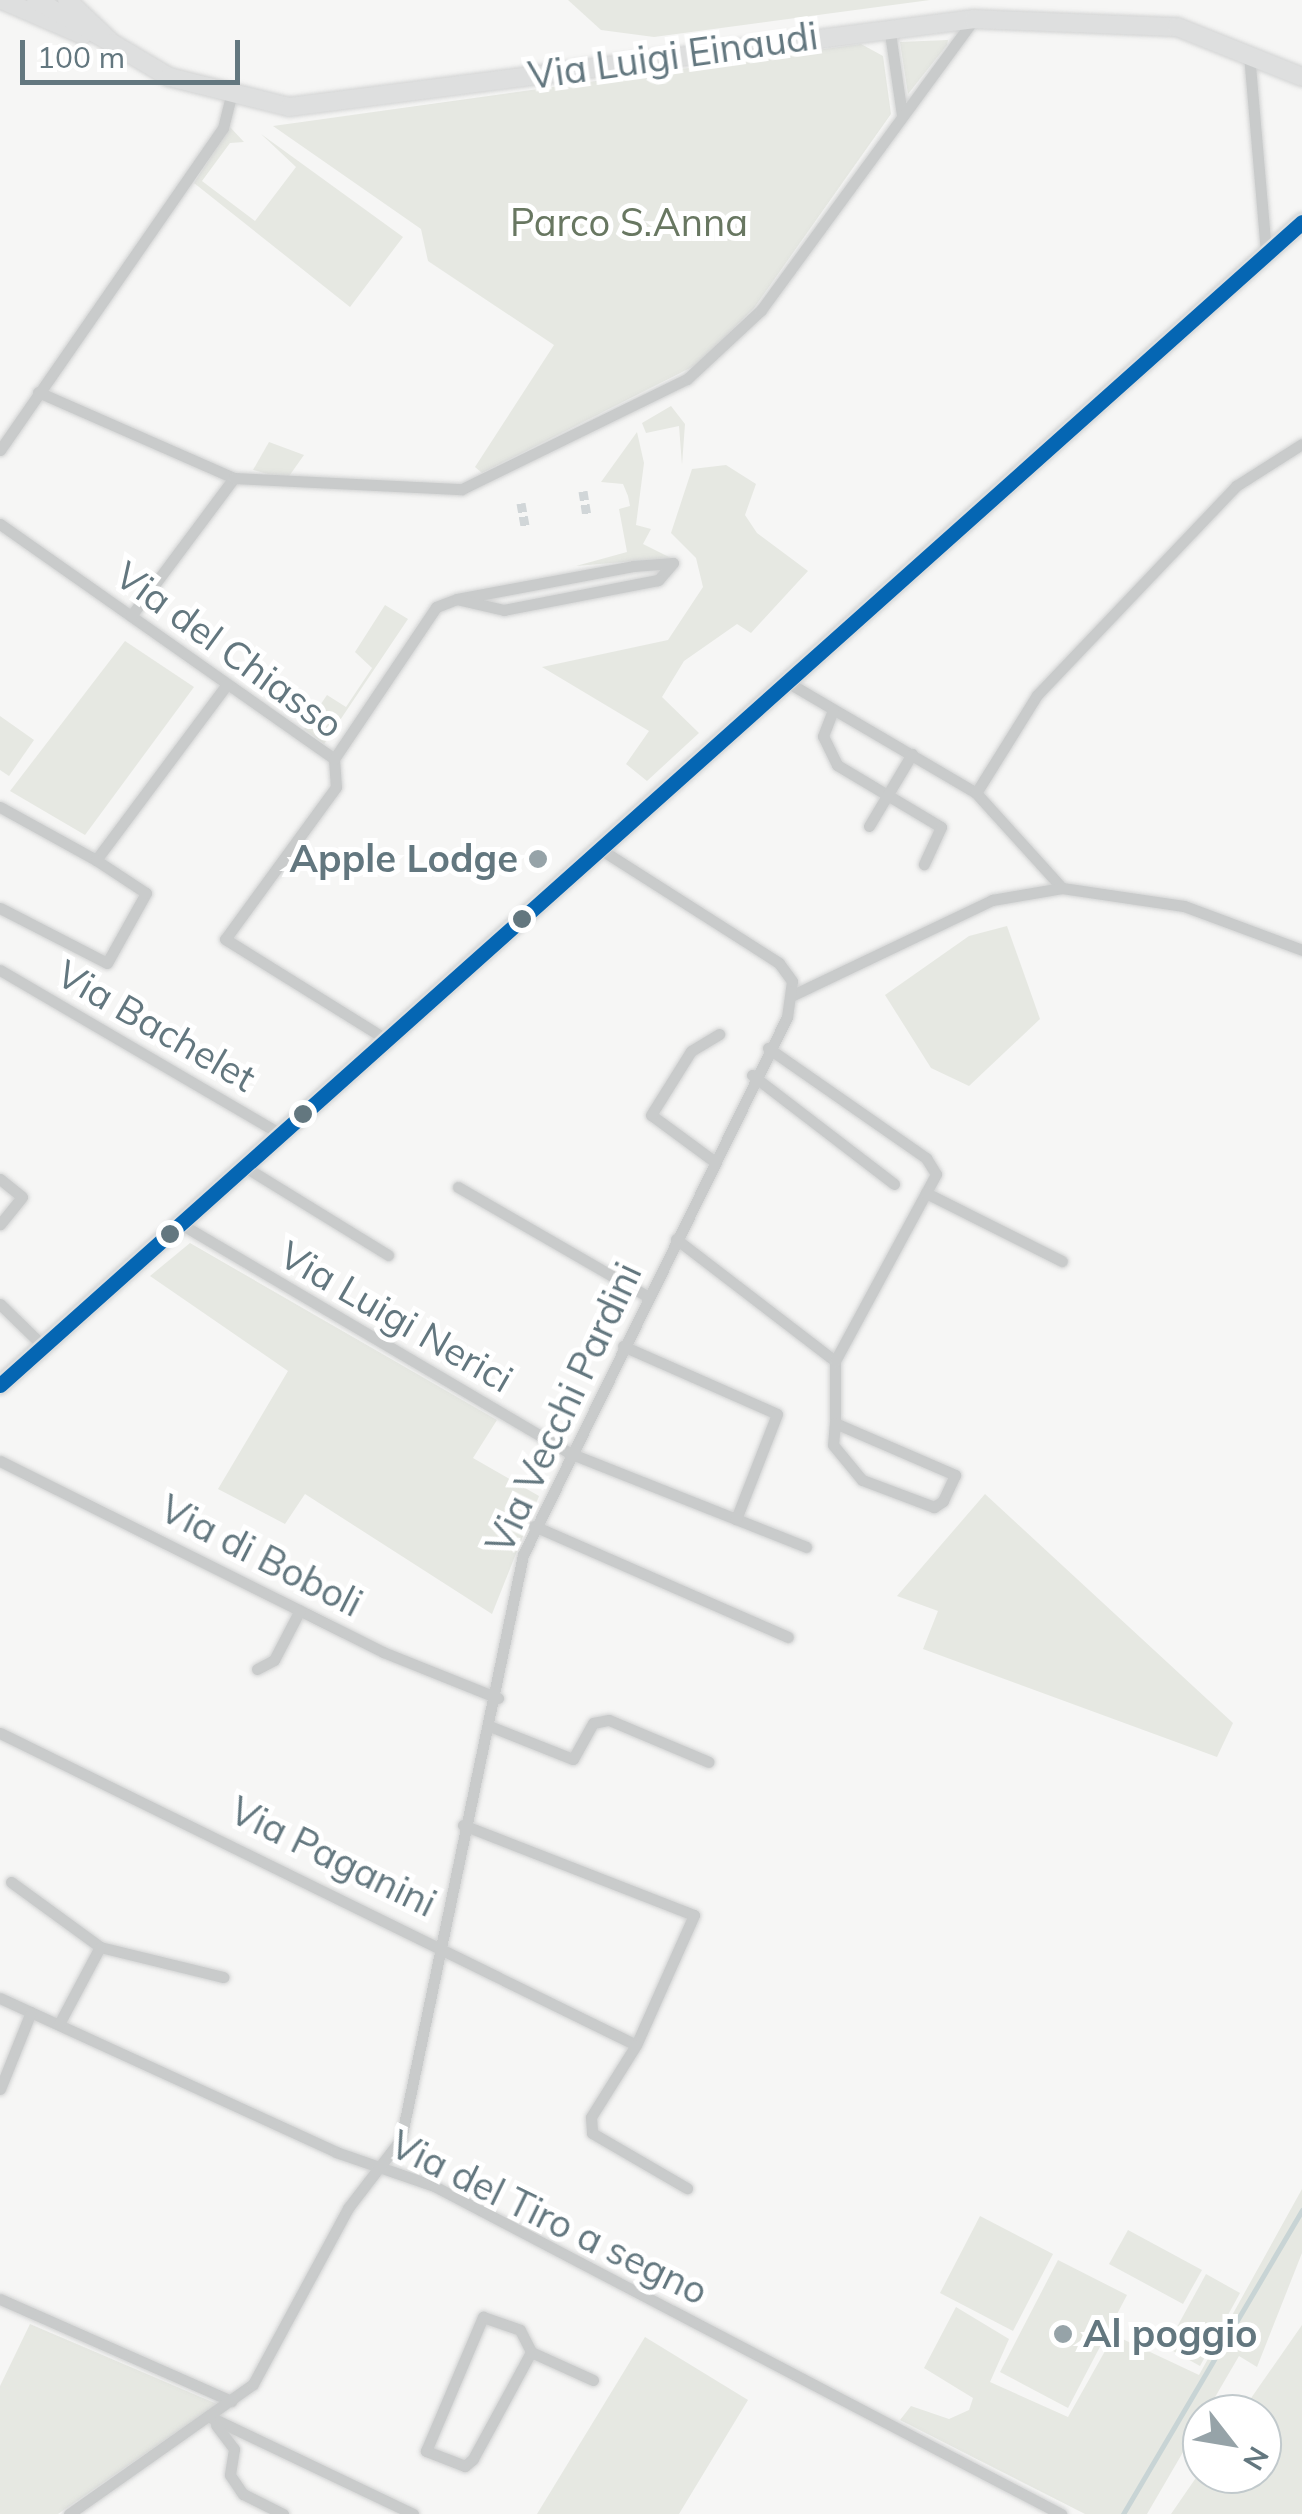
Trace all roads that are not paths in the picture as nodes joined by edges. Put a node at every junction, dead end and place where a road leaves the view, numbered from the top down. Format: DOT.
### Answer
graph roads {
  1 [pos="2,0"];
  2 [pos="36,0"];
  3 [pos="67,0"];
  4 [pos="974,19"];
  5 [pos="888,26"];
  6 [pos="84,35"];
  7 [pos="112,43"];
  8 [pos="1249,49"];
  9 [pos="1302,77"];
  10 [pos="230,99"];
  11 [pos="902,115"];
  12 [pos="1302,222"];
  13 [pos="1266,254"];
  14 [pos="38,392"];
  15 [pos="1302,444"];
  16 [pos="0,450"];
  17 [pos="234,478"];
  18 [pos="0,524"];
  19 [pos="457,599"];
  20 [pos="131,616"];
  21 [pos="787,682"];
  22 [pos="227,684"];
  23 [pos="833,710"];
  24 [pos="912,754"];
  25 [pos="334,759"];
  26 [pos="976,793"];
  27 [pos="887,796"];
  28 [pos="0,807"];
  29 [pos="869,826"];
  30 [pos="600,849"];
  31 [pos="96,860"];
  32 [pos="924,864"];
  33 [pos="1062,888"];
  34 [pos="0,908"];
  35 [pos="1302,950"];
  36 [pos="0,970"];
  37 [pos="793,995"];
  38 [pos="719,1034"];
  39 [pos="387,1040"];
  40 [pos="768,1048"];
  41 [pos="752,1075"];
  42 [pos="281,1134"];
  43 [pos="711,1158"];
  44 [pos="244,1167"];
  45 [pos="0,1179"];
  46 [pos="894,1184"];
  47 [pos="458,1187"];
  48 [pos="926,1193"];
  49 [pos="0,1224"];
  50 [pos="181,1224"];
  51 [pos="676,1239"];
  52 [pos="388,1255"];
  53 [pos="1062,1261"];
  54 [pos="648,1296"];
  55 [pos="0,1304"];
  56 [pos="44,1346"];
  57 [pos="623,1346"];
  58 [pos="835,1360"];
  59 [pos="0,1385"];
  60 [pos="835,1423"];
  61 [pos="569,1453"];
  62 [pos="0,1461"];
  63 [pos="736,1519"];
  64 [pos="534,1526"];
  65 [pos="806,1547"];
  66 [pos="300,1610"];
  67 [pos="788,1636"];
  68 [pos="257,1669"];
  69 [pos="498,1698"];
  70 [pos="492,1727"];
  71 [pos="0,1733"];
  72 [pos="709,1762"];
  73 [pos="463,1825"];
  74 [pos="11,1882"];
  75 [pos="436,1941"];
  76 [pos="100,1947"];
  77 [pos="223,1977"];
  78 [pos="0,1998"];
  79 [pos="31,2012"];
  80 [pos="59,2024"];
  81 [pos="636,2044"];
  82 [pos="0,2089"];
  83 [pos="384,2166"];
  84 [pos="688,2188"];
  85 [pos="0,2299"];
  86 [pos="532,2352"];
  87 [pos="593,2380"];
  88 [pos="231,2402"];
  89 [pos="210,2417"];
  90 [pos="69,2514"];
  91 [pos="283,2514"];
  92 [pos="412,2514"];
  93 [pos="1061,2514"];
  1 -- 6 [label="main road"];
  2 -- 6 [label="main road"];
  3 -- 7 [label="main road, Via Luigi Einaudi"];
  4 -- 5 [label="main road, Via Luigi Einaudi"];
  4 -- 8 [label="main road, Via Luigi Einaudi"];
  4 -- 11 [label="street"];
  5 -- 10 [label="main road, Via Luigi Einaudi"];
  5 -- 11 [label="street"];
  6 -- 7 [label="main road"];
  7 -- 10 [label="main road, Via Luigi Einaudi"];
  8 -- 9 [label="main road, Via Luigi Einaudi"];
  8 -- 13 [label="street"];
  10 -- 14 [label="street"];
  11 -- 17 [label="street"];
  12 -- 13 [label="main road"];
  13 -- 21 [label="main road"];
  14 -- 16 [label="street"];
  14 -- 17 [label="street"];
  15 -- 26 [label="street"];
  17 -- 20 [label="street"];
  18 -- 20 [label="street, Via del Chiasso"];
  19 -- 19 [label="street"];
  19 -- 25 [label="street"];
  20 -- 22 [label="street, Via del Chiasso"];
  21 -- 23 [label="street"];
  21 -- 30 [label="main road"];
  22 -- 25 [label="street, Via del Chiasso"];
  22 -- 31 [label="street"];
  23 -- 24 [label="street"];
  23 -- 27 [label="street"];
  24 -- 26 [label="street"];
  24 -- 27 [label="street"];
  25 -- 39 [label="street, Via del Chiasso"];
  26 -- 33 [label="street"];
  27 -- 29 [label="street"];
  27 -- 32 [label="street"];
  28 -- 31 [label="street"];
  30 -- 37 [label="street"];
  30 -- 39 [label="main road"];
  31 -- 34 [label="street"];
  33 -- 35 [label="street"];
  33 -- 37 [label="street"];
  36 -- 42 [label="street, Via Bachelet"];
  37 -- 40 [label="street, Via Vecchi Pardini"];
  38 -- 43 [label="street"];
  39 -- 42 [label="main road"];
  40 -- 41 [label="street, Via Vecchi Pardini"];
  40 -- 48 [label="street"];
  41 -- 43 [label="street, Via Vecchi Pardini"];
  41 -- 46 [label="street"];
  42 -- 44 [label="main road"];
  43 -- 51 [label="street, Via Vecchi Pardini"];
  44 -- 50 [label="main road"];
  44 -- 52 [label="street"];
  45 -- 49 [label="street"];
  47 -- 54 [label="street"];
  48 -- 53 [label="street"];
  48 -- 58 [label="street"];
  50 -- 56 [label="main road"];
  50 -- 61 [label="street, Via Luigi Nerici"];
  51 -- 54 [label="street, Via Vecchi Pardini"];
  51 -- 58 [label="street"];
  54 -- 57 [label="street, Via Vecchi Pardini"];
  55 -- 56 [label="street"];
  56 -- 59 [label="main road"];
  57 -- 61 [label="street, Via Vecchi Pardini"];
  57 -- 63 [label="street"];
  58 -- 60 [label="street"];
  60 -- 60 [label="street"];
  61 -- 63 [label="street, Via Luigi Nerici"];
  61 -- 64 [label="street, Via Vecchi Pardini"];
  62 -- 66 [label="street, Via di Boboli"];
  63 -- 65 [label="street, Via Luigi Nerici"];
  64 -- 67 [label="street"];
  64 -- 69 [label="street, Via Vecchi Pardini"];
  66 -- 68 [label="street"];
  66 -- 69 [label="street, Via di Boboli"];
  69 -- 70 [label="street, Via Vecchi Pardini"];
  70 -- 72 [label="street"];
  70 -- 73 [label="street, Via Vecchi Pardini"];
  71 -- 75 [label="street, Via Paganini"];
  73 -- 75 [label="street, Via Vecchi Pardini"];
  73 -- 81 [label="street"];
  74 -- 76 [label="street"];
  75 -- 81 [label="street, Via Paganini"];
  75 -- 83 [label="street, Via Vecchi Pardini"];
  76 -- 77 [label="street"];
  76 -- 80 [label="street"];
  78 -- 79 [label="street, Via del Tiro a segno"];
  79 -- 80 [label="street, Via del Tiro a segno"];
  79 -- 82 [label="street"];
  80 -- 83 [label="street, Via del Tiro a segno"];
  81 -- 84 [label="street"];
  83 -- 88 [label="street, Via Vecchi Pardini"];
  83 -- 93 [label="street, Via del Tiro a segno"];
  85 -- 88 [label="street"];
  86 -- 86 [label="street"];
  86 -- 87 [label="street"];
  88 -- 89 [label="street, Via Vecchi Pardini"];
  89 -- 90 [label="street, Via Vecchi Pardini"];
  89 -- 91 [label="street"];
  89 -- 92 [label="street"];
}
